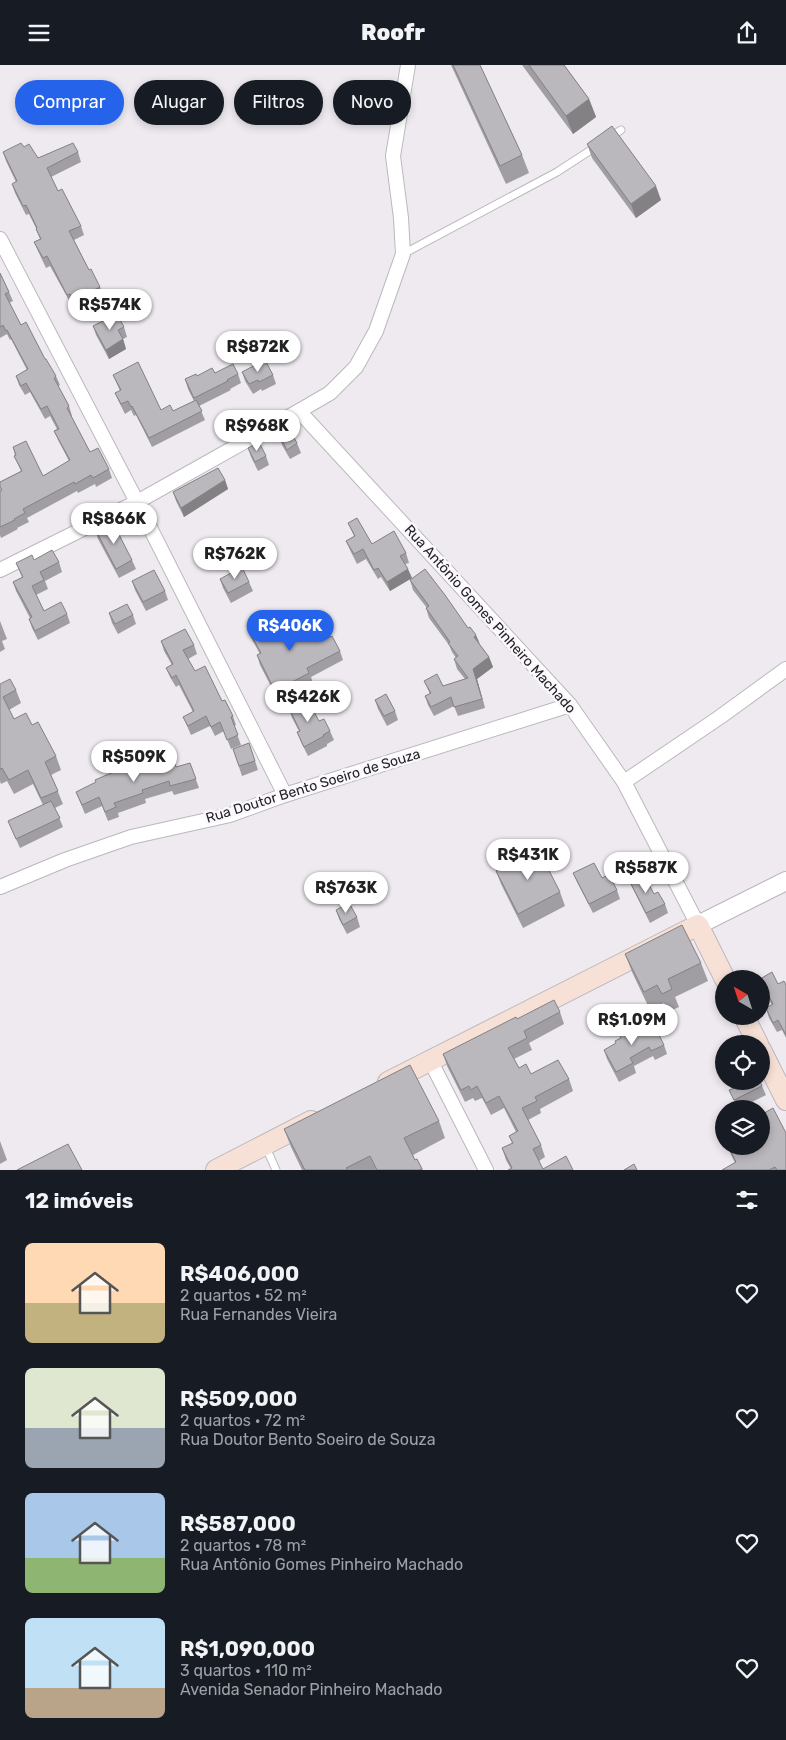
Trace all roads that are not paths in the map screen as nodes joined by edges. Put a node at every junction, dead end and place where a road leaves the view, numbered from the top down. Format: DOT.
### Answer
graph roads {
  1 [pos="408,65"];
  2 [pos="621,130"];
  3 [pos="0,239"];
  4 [pos="403,254"];
  5 [pos="299,411"];
  6 [pos="138,502"];
  7 [pos="0,570"];
  8 [pos="786,669"];
  9 [pos="570,705"];
  10 [pos="624,782"];
  11 [pos="285,795"];
  12 [pos="786,881"];
  13 [pos="1,883"];
  14 [pos="698,925"];
  15 [pos="720,970"];
  16 [pos="430,1060"];
  17 [pos="770,1069"];
  18 [pos="369,1091"];
  19 [pos="786,1100"];
  20 [pos="326,1114"];
  21 [pos="265,1145"];
  22 [pos="216,1170"];
  23 [pos="276,1170"];
  24 [pos="486,1170"];
  1 -- 4 [label="street"];
  2 -- 4 [label="lane"];
  3 -- 6 [label="street"];
  4 -- 5 [label="street"];
  5 -- 6 [label="street"];
  5 -- 9 [label="street, Rua Antônio Gomes Pinheiro Machado"];
  6 -- 7 [label="street"];
  6 -- 11 [label="street"];
  8 -- 10 [label="street"];
  9 -- 10 [label="street, Rua Antônio Gomes Pinheiro Machado"];
  9 -- 11 [label="street, Rua Doutor Bento Soeiro de Souza"];
  10 -- 14 [label="street, Rua Antônio Gomes Pinheiro Machado"];
  11 -- 13 [label="street, Rua Doutor Bento Soeiro de Souza"];
  12 -- 14 [label="street"];
  14 -- 15 [label="main road, Rua Antônio Gomes Pinheiro Machado"];
  14 -- 16 [label="main road"];
  16 -- 18 [label="main road"];
  16 -- 24 [label="street"];
  17 -- 19 [label="main road"];
  20 -- 21 [label="main road"];
  21 -- 22 [label="main road"];
  21 -- 23 [label="lane"];
}
